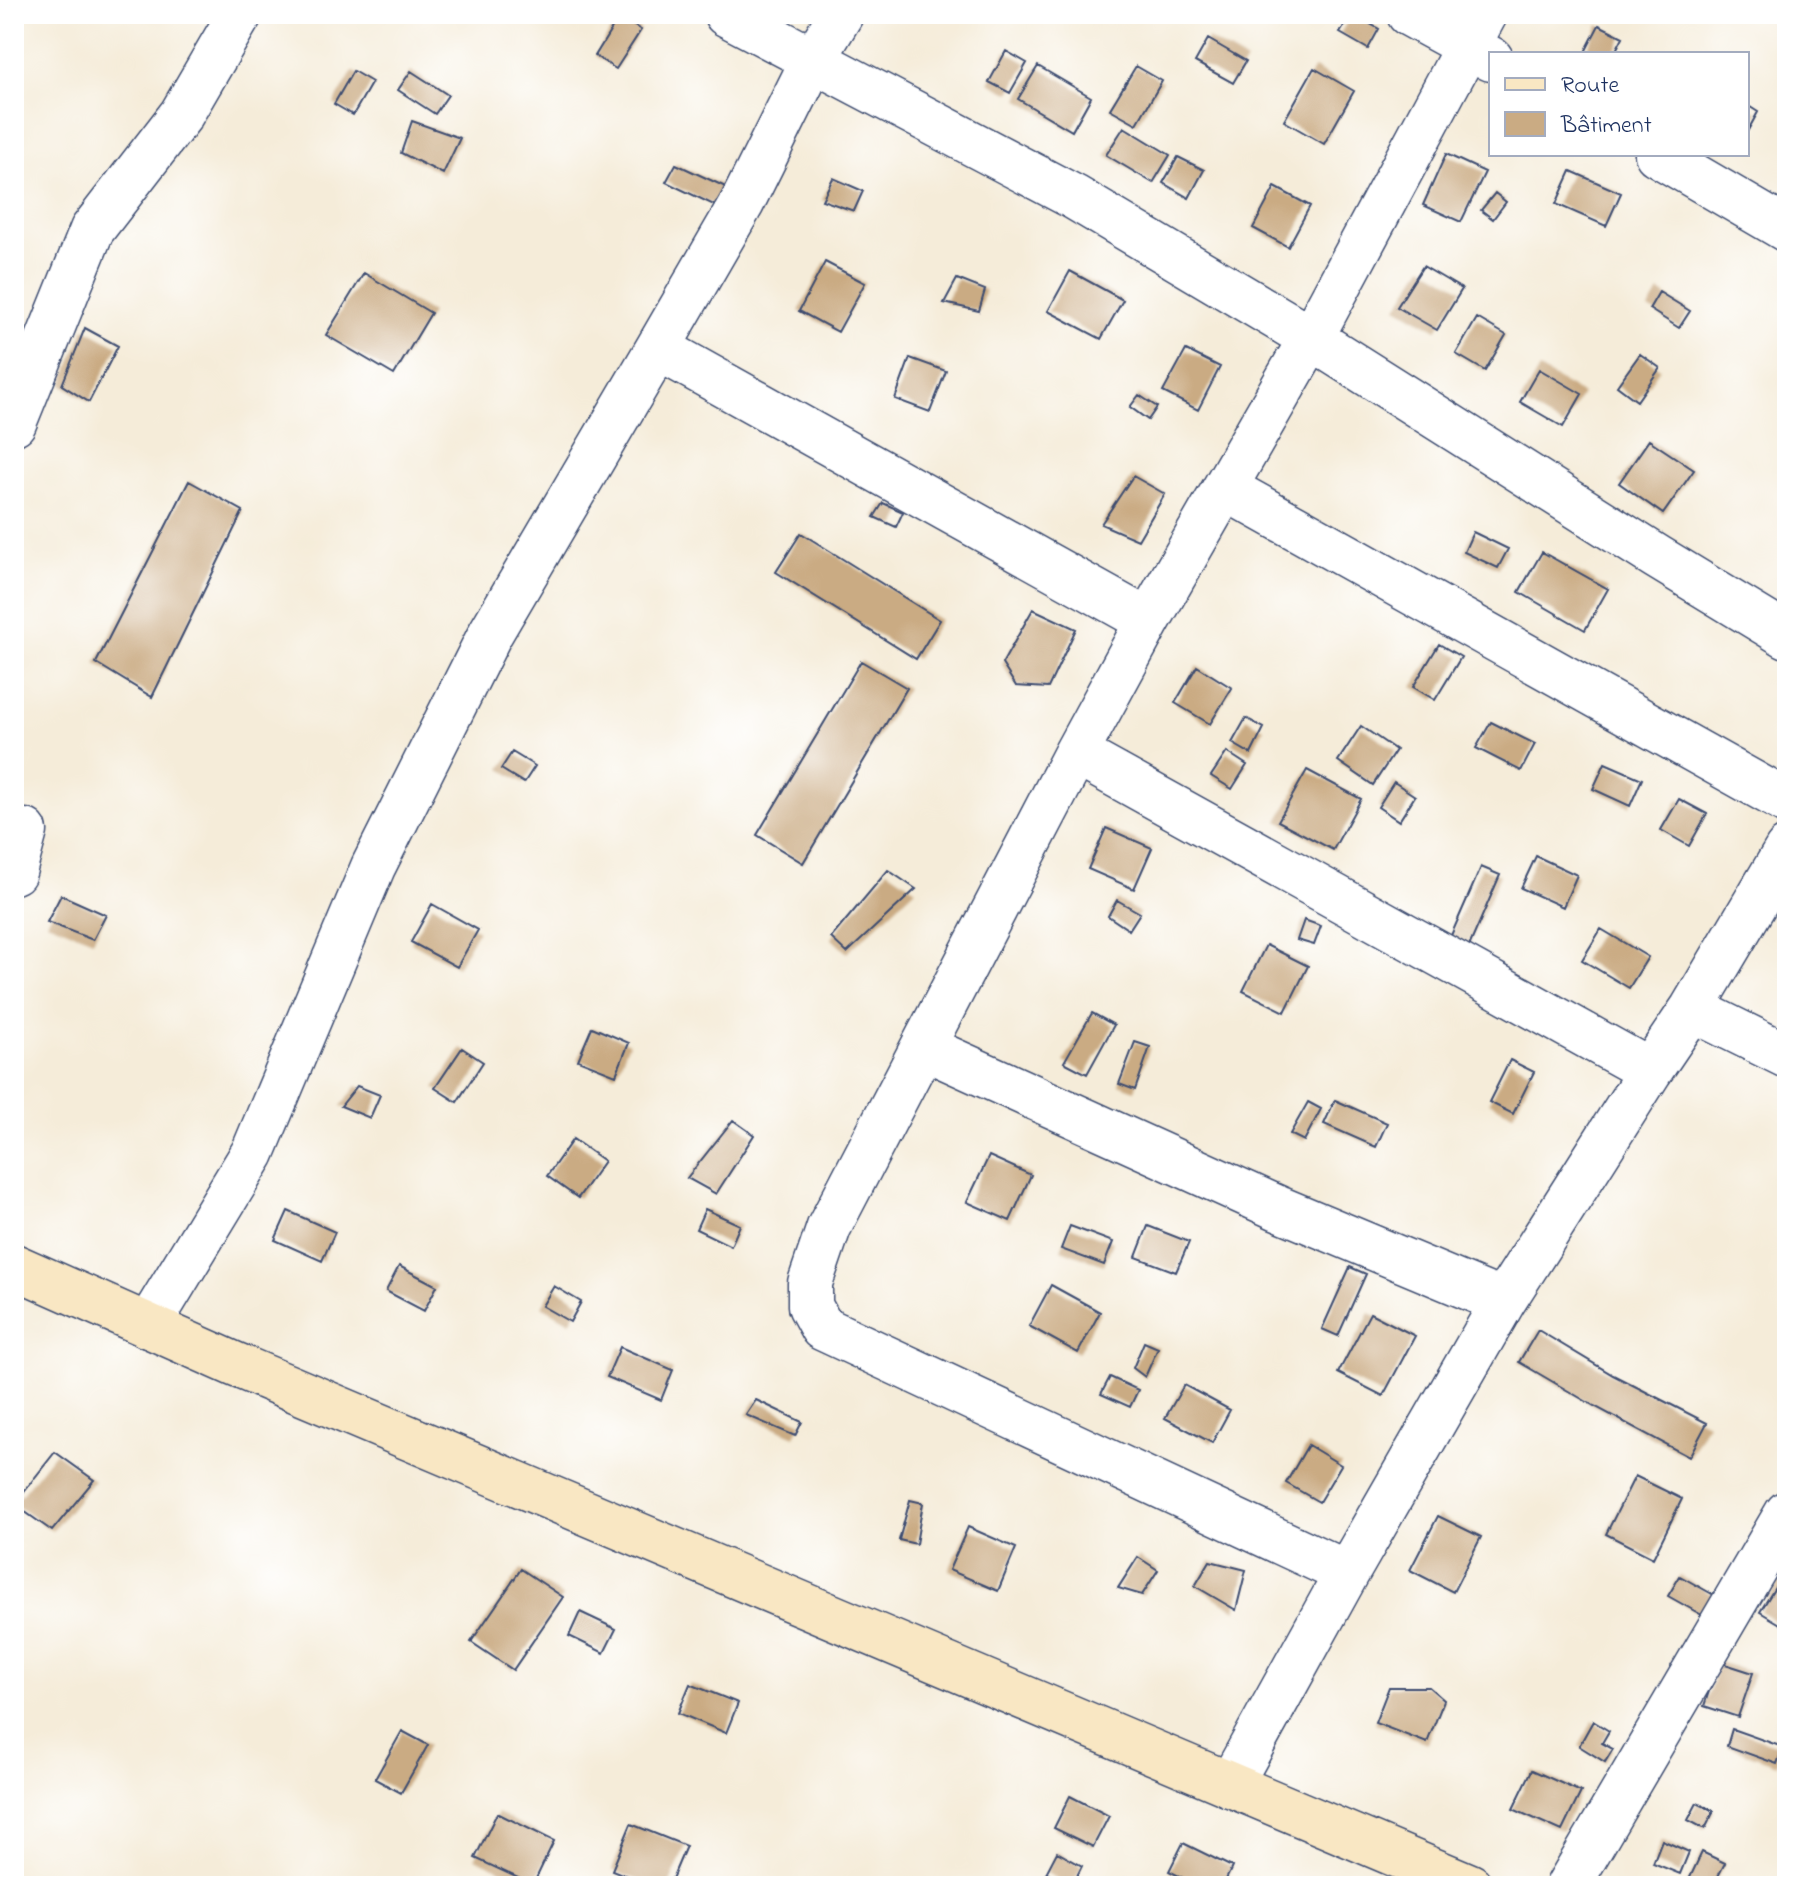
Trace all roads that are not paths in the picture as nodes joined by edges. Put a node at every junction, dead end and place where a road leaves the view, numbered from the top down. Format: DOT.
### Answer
graph roads {
  1 [pos="240,14"];
  2 [pos="726,14"];
  3 [pos="841,14"];
  4 [pos="1409,14"];
  5 [pos="1482,40"];
  6 [pos="813,60"];
  7 [pos="1660,156"];
  8 [pos="1787,230"];
  9 [pos="1311,338"];
  10 [pos="658,348"];
  11 [pos="14,423"];
  12 [pos="1225,488"];
  13 [pos="1148,621"];
  14 [pos="1787,636"];
  15 [pos="1076,753"];
  16 [pos="1787,802"];
  17 [pos="1787,849"];
  18 [pos="1692,1009"];
  19 [pos="923,1047"];
  20 [pos="1787,1056"];
  21 [pos="1650,1071"];
  22 [pos="14,1266"];
  23 [pos="1503,1302"];
  24 [pos="148,1326"];
  25 [pos="1787,1513"];
  26 [pos="1347,1573"];
  27 [pos="1230,1785"];
  28 [pos="1470,1886"];
  29 [pos="1568,1886"];
  1 -- 11 [label="street"];
  2 -- 6 [label="street"];
  3 -- 6 [label="street"];
  4 -- 5 [label="street"];
  5 -- 9 [label="street"];
  6 -- 9 [label="street"];
  6 -- 10 [label="street"];
  7 -- 8 [label="street"];
  9 -- 12 [label="street"];
  9 -- 14 [label="street"];
  10 -- 13 [label="street"];
  10 -- 24 [label="street"];
  12 -- 13 [label="street"];
  12 -- 16 [label="street"];
  13 -- 15 [label="street"];
  15 -- 19 [label="street"];
  15 -- 21 [label="street"];
  17 -- 18 [label="street"];
  18 -- 20 [label="street"];
  18 -- 21 [label="street"];
  19 -- 23 [label="street"];
  19 -- 26 [label="street"];
  21 -- 23 [label="street"];
  22 -- 24 [label="main road"];
  23 -- 26 [label="street"];
  24 -- 27 [label="main road"];
  25 -- 29 [label="street"];
  26 -- 27 [label="street"];
  27 -- 28 [label="main road"];
}
